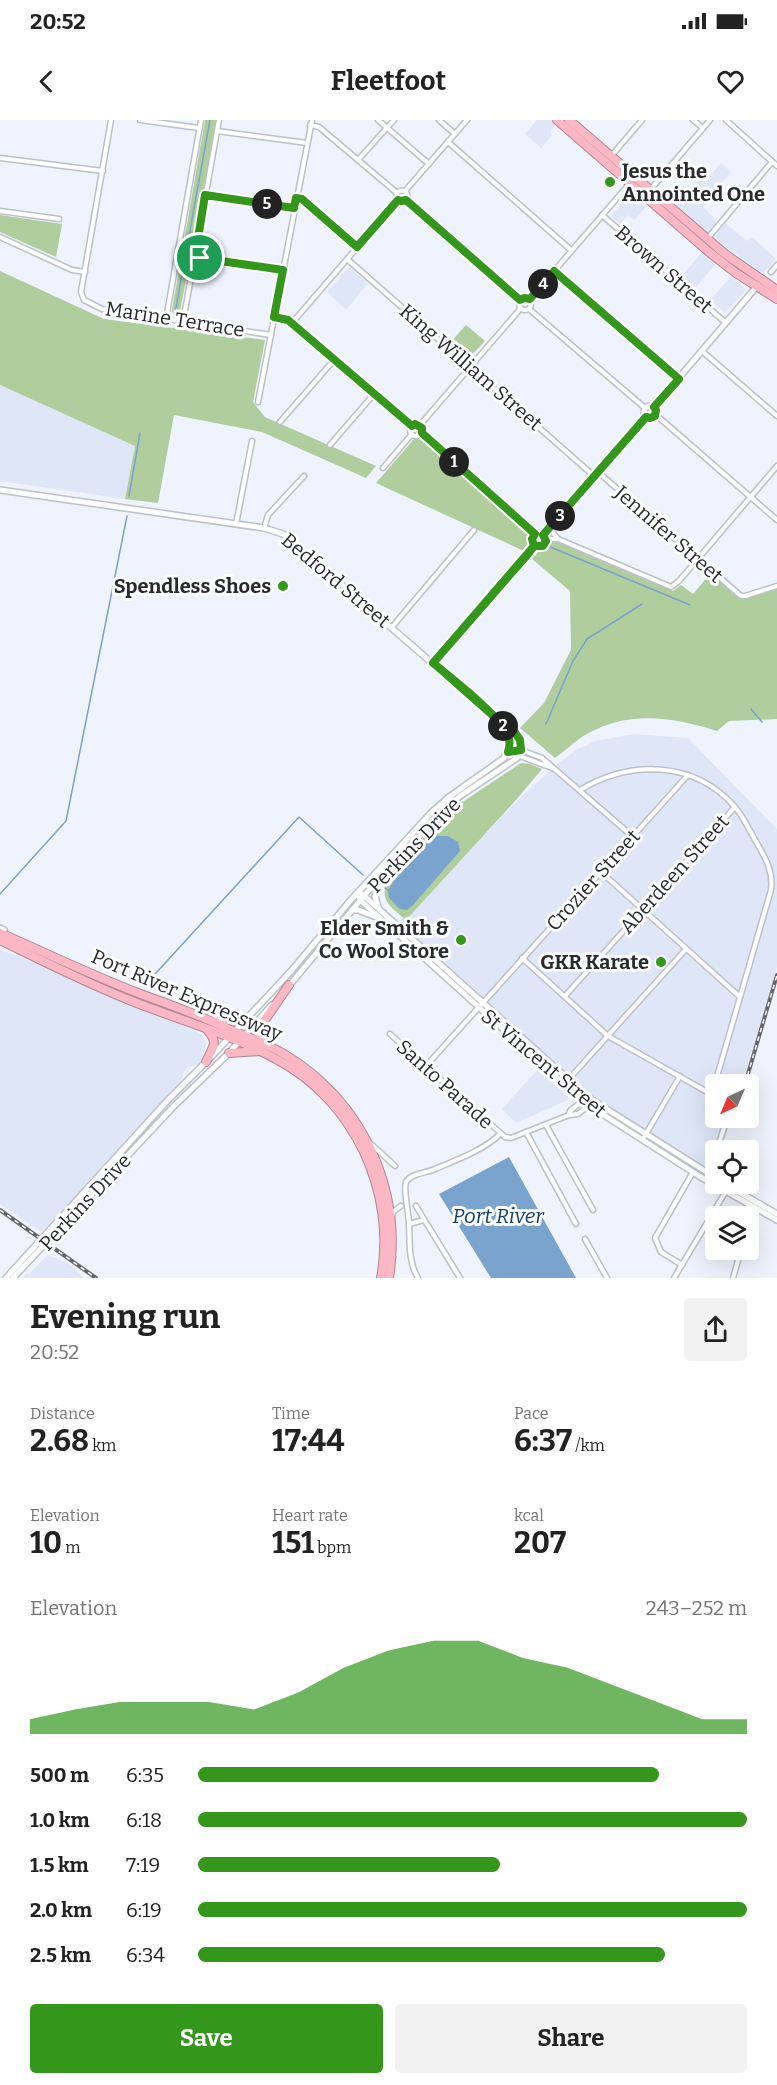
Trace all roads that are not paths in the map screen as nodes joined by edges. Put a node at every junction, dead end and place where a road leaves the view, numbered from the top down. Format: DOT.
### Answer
graph roads {
  1 [pos="111,120"];
  2 [pos="140,120"];
  3 [pos="201,120"];
  4 [pos="219,120"];
  5 [pos="378,120"];
  6 [pos="394,120"];
  7 [pos="439,120"];
  8 [pos="467,120"];
  9 [pos="557,120"];
  10 [pos="569,120"];
  11 [pos="642,120"];
  12 [pos="693,120"];
  13 [pos="710,120"];
  14 [pos="726,120"];
  15 [pos="170,122"];
  16 [pos="311,122"];
  17 [pos="199,128"];
  18 [pos="387,128"];
  19 [pos="703,128"];
  20 [pos="217,130"];
  21 [pos="455,134"];
  22 [pos="448,142"];
  23 [pos="307,144"];
  24 [pos="611,156"];
  25 [pos="1,160"];
  26 [pos="358,160"];
  27 [pos="772,162"];
  28 [pos="429,164"];
  29 [pos="777,166"];
  30 [pos="103,171"];
  31 [pos="632,180"];
  32 [pos="405,191"];
  33 [pos="397,193"];
  34 [pos="647,193"];
  35 [pos="205,195"];
  36 [pos="296,198"];
  37 [pos="398,200"];
  38 [pos="406,200"];
  39 [pos="294,208"];
  40 [pos="0,211"];
  41 [pos="602,215"];
  42 [pos="59,219"];
  43 [pos="0,237"];
  44 [pos="707,240"];
  45 [pos="357,247"];
  46 [pos="572,250"];
  47 [pos="195,257"];
  48 [pos="346,259"];
  49 [pos="777,266"];
  50 [pos="283,270"];
  51 [pos="554,271"];
  52 [pos="771,272"];
  53 [pos="85,273"];
  54 [pos="759,284"];
  55 [pos="777,290"];
  56 [pos="530,299"];
  57 [pos="777,299"];
  58 [pos="520,300"];
  59 [pos="521,309"];
  60 [pos="529,309"];
  61 [pos="274,317"];
  62 [pos="166,319"];
  63 [pos="183,321"];
  64 [pos="292,323"];
  65 [pos="726,323"];
  66 [pos="271,334"];
  67 [pos="702,351"];
  68 [pos="334,360"];
  69 [pos="471,367"];
  70 [pos="679,379"];
  71 [pos="374,394"];
  72 [pos="258,402"];
  73 [pos="654,407"];
  74 [pos="645,408"];
  75 [pos="656,415"];
  76 [pos="777,416"];
  77 [pos="646,417"];
  78 [pos="280,422"];
  79 [pos="420,425"];
  80 [pos="412,426"];
  81 [pos="422,433"];
  82 [pos="412,434"];
  83 [pos="252,441"];
  84 [pos="330,445"];
  85 [pos="777,466"];
  86 [pos="383,468"];
  87 [pos="596,474"];
  88 [pos="304,476"];
  89 [pos="0,490"];
  90 [pos="750,497"];
  91 [pos="777,520"];
  92 [pos="236,524"];
  93 [pos="264,528"];
  94 [pos="549,528"];
  95 [pos="474,530"];
  96 [pos="535,534"];
  97 [pos="545,537"];
  98 [pos="558,539"];
  99 [pos="534,546"];
  100 [pos="698,559"];
  101 [pos="777,586"];
  102 [pos="392,627"];
  103 [pos="433,663"];
  104 [pos="498,720"];
  105 [pos="508,752"];
  106 [pos="520,753"];
  107 [pos="688,775"];
  108 [pos="579,790"];
  109 [pos="735,807"];
  110 [pos="632,836"];
  111 [pos="600,872"];
  112 [pos="382,875"];
  113 [pos="361,896"];
  114 [pos="642,909"];
  115 [pos="352,910"];
  116 [pos="379,913"];
  117 [pos="1,930"];
  118 [pos="0,940"];
  119 [pos="686,949"];
  120 [pos="522,958"];
  121 [pos="289,985"];
  122 [pos="565,996"];
  123 [pos="741,997"];
  124 [pos="480,1005"];
  125 [pos="177,1008"];
  126 [pos="248,1018"];
  127 [pos="205,1028"];
  128 [pos="232,1034"];
  129 [pos="390,1034"];
  130 [pos="608,1036"];
  131 [pos="242,1038"];
  132 [pos="262,1047"];
  133 [pos="229,1053"];
  134 [pos="206,1063"];
  135 [pos="426,1066"];
  136 [pos="720,1074"];
  137 [pos="680,1076"];
  138 [pos="568,1080"];
  139 [pos="705,1090"];
  140 [pos="587,1101"];
  141 [pos="546,1125"];
  142 [pos="526,1132"];
  143 [pos="500,1134"];
  144 [pos="644,1137"];
  145 [pos="368,1141"];
  146 [pos="395,1166"];
  147 [pos="693,1172"];
  148 [pos="705,1174"];
  149 [pos="705,1176"];
  150 [pos="723,1194"];
  151 [pos="739,1194"];
  152 [pos="755,1204"];
  153 [pos="401,1206"];
  154 [pos="416,1206"];
  155 [pos="593,1210"];
  156 [pos="777,1214"];
  157 [pos="391,1217"];
  158 [pos="424,1220"];
  159 [pos="777,1220"];
  160 [pos="410,1224"];
  161 [pos="576,1224"];
  162 [pos="585,1239"];
  163 [pos="738,1260"];
  164 [pos="682,1265"];
  165 [pos="416,1277"];
  166 [pos="6,1278"];
  167 [pos="13,1278"];
  168 [pos="381,1278"];
  169 [pos="389,1278"];
  170 [pos="460,1278"];
  171 [pos="607,1278"];
  172 [pos="674,1278"];
  173 [pos="734,1278"];
  1 -- 30 [label="street"];
  2 -- 15 [label="street"];
  3 -- 17 [label="street"];
  4 -- 20 [label="street"];
  5 -- 18 [label="street"];
  6 -- 18 [label="street"];
  7 -- 21 [label="street"];
  8 -- 21 [label="street"];
  9 -- 31 [label="highway"];
  10 -- 24 [label="highway"];
  11 -- 24 [label="street"];
  12 -- 19 [label="street"];
  13 -- 19 [label="street"];
  14 -- 27 [label="street"];
  15 -- 17 [label="street"];
  16 -- 23 [label="street"];
  16 -- 26 [label="street"];
  17 -- 62 [label="street"];
  18 -- 26 [label="street"];
  18 -- 28 [label="street"];
  19 -- 34 [label="street"];
  20 -- 23 [label="street"];
  20 -- 35 [label="street"];
  21 -- 22 [label="street"];
  22 -- 28 [label="street"];
  22 -- 46 [label="street"];
  23 -- 36 [label="street"];
  24 -- 31 [label="highway"];
  25 -- 30 [label="street"];
  26 -- 33 [label="street"];
  27 -- 29 [label="street"];
  27 -- 44 [label="street"];
  28 -- 32 [label="street"];
  30 -- 53 [label="street"];
  31 -- 34 [label="highway"];
  31 -- 41 [label="street"];
  32 -- 33 [label="street"];
  32 -- 38 [label="street"];
  33 -- 37 [label="street"];
  34 -- 44 [label="highway"];
  34 -- 54 [label="highway"];
  35 -- 39 [label="street"];
  35 -- 47 [label="street"];
  36 -- 39 [label="street"];
  36 -- 45 [label="street"];
  37 -- 38 [label="street"];
  37 -- 45 [label="street"];
  38 -- 58 [label="street"];
  39 -- 50 [label="street"];
  40 -- 42 [label="street"];
  41 -- 46 [label="street"];
  41 -- 65 [label="street, Brown Street"];
  43 -- 53 [label="street"];
  44 -- 54 [label="highway"];
  45 -- 48 [label="street"];
  46 -- 51 [label="street"];
  47 -- 50 [label="street"];
  47 -- 63 [label="street"];
  48 -- 64 [label="street"];
  48 -- 69 [label="street, King William Street"];
  49 -- 52 [label="street"];
  50 -- 61 [label="street"];
  51 -- 56 [label="street"];
  51 -- 70 [label="street"];
  53 -- 62 [label="street, Marine Terrace"];
  54 -- 55 [label="highway"];
  54 -- 57 [label="highway"];
  54 -- 65 [label="street"];
  56 -- 58 [label="street"];
  56 -- 60 [label="street"];
  58 -- 59 [label="street"];
  59 -- 60 [label="street"];
  59 -- 69 [label="street"];
  60 -- 74 [label="street"];
  61 -- 64 [label="street"];
  61 -- 66 [label="street"];
  62 -- 63 [label="street, Marine Terrace"];
  63 -- 66 [label="street, Marine Terrace"];
  64 -- 68 [label="street"];
  65 -- 67 [label="street"];
  66 -- 72 [label="street"];
  67 -- 70 [label="street"];
  67 -- 76 [label="street"];
  68 -- 71 [label="street"];
  68 -- 78 [label="street"];
  69 -- 79 [label="street"];
  69 -- 87 [label="street, King William Street"];
  70 -- 73 [label="street"];
  71 -- 80 [label="street"];
  71 -- 84 [label="street"];
  73 -- 74 [label="street"];
  73 -- 75 [label="street"];
  74 -- 77 [label="street"];
  75 -- 77 [label="street"];
  75 -- 90 [label="street"];
  77 -- 87 [label="street"];
  79 -- 80 [label="street"];
  79 -- 81 [label="street"];
  80 -- 82 [label="street"];
  81 -- 82 [label="street"];
  81 -- 96 [label="street"];
  82 -- 86 [label="street"];
  83 -- 92 [label="street"];
  85 -- 90 [label="street"];
  87 -- 94 [label="street"];
  87 -- 100 [label="street, Jennifer Street"];
  88 -- 93 [label="street"];
  89 -- 92 [label="street, Bedford Street"];
  90 -- 91 [label="street"];
  90 -- 100 [label="street"];
  92 -- 93 [label="street, Bedford Street"];
  93 -- 102 [label="street, Bedford Street"];
  94 -- 97 [label="street"];
  94 -- 98 [label="street"];
  95 -- 102 [label="street"];
  96 -- 97 [label="street"];
  96 -- 99 [label="street"];
  97 -- 98 [label="street"];
  97 -- 99 [label="street"];
  98 -- 100 [label="street"];
  99 -- 103 [label="street"];
  100 -- 101 [label="street, Jennifer Street"];
  102 -- 103 [label="street, Bedford Street"];
  103 -- 104 [label="street, Bedford Street"];
  104 -- 105 [label="street"];
  104 -- 106 [label="street"];
  105 -- 106 [label="street"];
  105 -- 113 [label="street, Perkins Drive"];
  106 -- 108 [label="street"];
  106 -- 112 [label="street, Perkins Drive"];
  107 -- 108 [label="street"];
  107 -- 109 [label="street"];
  107 -- 110 [label="street, Crozier Street"];
  108 -- 110 [label="street"];
  109 -- 114 [label="street, Aberdeen Street"];
  109 -- 123 [label="street"];
  110 -- 111 [label="street, Crozier Street"];
  111 -- 114 [label="street"];
  111 -- 120 [label="street, Crozier Street"];
  112 -- 113 [label="street, Perkins Drive"];
  112 -- 116 [label="street"];
  113 -- 115 [label="street, Perkins Drive"];
  113 -- 116 [label="street, St Vincent Street"];
  113 -- 126 [label="street, Perkins Drive"];
  114 -- 119 [label="street"];
  114 -- 122 [label="street, Aberdeen Street"];
  115 -- 116 [label="street"];
  115 -- 121 [label="street, Perkins Drive"];
  116 -- 124 [label="street, St Vincent Street"];
  117 -- 125 [label="highway, Port River Expressway"];
  118 -- 127 [label="highway, Port River Expressway"];
  119 -- 123 [label="street"];
  119 -- 130 [label="street"];
  120 -- 122 [label="street"];
  120 -- 124 [label="street, Crozier Street"];
  121 -- 131 [label="street, Perkins Drive"];
  121 -- 132 [label="highway"];
  122 -- 130 [label="street"];
  123 -- 136 [label="street"];
  124 -- 135 [label="street, Crozier Street"];
  124 -- 138 [label="street, St Vincent Street"];
  124 -- 140 [label="street, St Vincent Street"];
  125 -- 126 [label="highway"];
  125 -- 128 [label="highway, Port River Expressway"];
  126 -- 128 [label="street, Perkins Drive"];
  127 -- 128 [label="highway, Port River Expressway"];
  127 -- 134 [label="highway"];
  128 -- 131 [label="highway, Port River Expressway"];
  128 -- 134 [label="street, Perkins Drive"];
  129 -- 135 [label="street, Santo Parade"];
  130 -- 137 [label="street"];
  130 -- 138 [label="street"];
  131 -- 132 [label="highway, Port River Expressway"];
  131 -- 133 [label="street, Perkins Drive"];
  132 -- 133 [label="highway"];
  132 -- 145 [label="highway, Port River Expressway"];
  132 -- 168 [label="highway, Port River Expressway"];
  133 -- 167 [label="street, Perkins Drive"];
  134 -- 166 [label="street, Perkins Drive"];
  135 -- 143 [label="street, Santo Parade"];
  137 -- 139 [label="street"];
  137 -- 144 [label="street"];
  138 -- 140 [label="street, St Vincent Street"];
  140 -- 141 [label="street"];
  140 -- 144 [label="street, St Vincent Street"];
  141 -- 142 [label="street"];
  141 -- 155 [label="street"];
  142 -- 143 [label="street"];
  142 -- 161 [label="street"];
  143 -- 160 [label="street"];
  144 -- 147 [label="street, St Vincent Street"];
  144 -- 148 [label="street, St Vincent Street"];
  145 -- 146 [label="street"];
  145 -- 157 [label="highway, Port River Expressway"];
  147 -- 149 [label="street, St Vincent Street"];
  147 -- 164 [label="street"];
  150 -- 164 [label="street"];
  151 -- 152 [label="street, St Vincent Street"];
  152 -- 156 [label="street, St Vincent Street"];
  152 -- 159 [label="street, St Vincent Street"];
  153 -- 157 [label="street"];
  154 -- 158 [label="street"];
  157 -- 169 [label="highway, Port River Expressway"];
  158 -- 160 [label="street"];
  158 -- 170 [label="street"];
  160 -- 165 [label="street"];
  162 -- 171 [label="street"];
  163 -- 173 [label="street"];
  164 -- 172 [label="street"];
}
